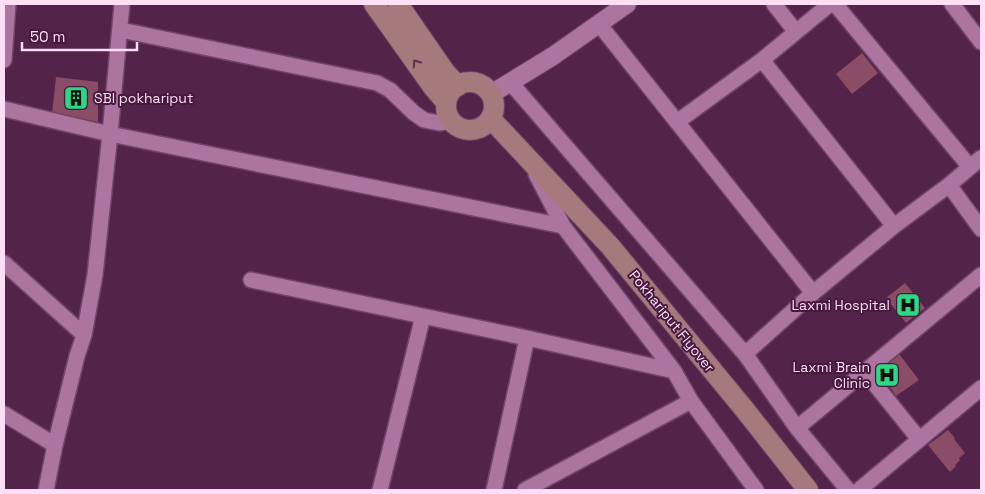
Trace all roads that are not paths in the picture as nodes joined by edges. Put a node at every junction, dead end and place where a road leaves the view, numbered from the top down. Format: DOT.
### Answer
graph roads {
  1 [pos="8,4"];
  2 [pos="122,4"];
  3 [pos="374,4"];
  4 [pos="398,4"];
  5 [pos="627,4"];
  6 [pos="774,4"];
  7 [pos="830,4"];
  8 [pos="836,4"];
  9 [pos="952,4"];
  10 [pos="599,24"];
  11 [pos="121,30"];
  12 [pos="796,32"];
  13 [pos="981,42"];
  14 [pos="4,60"];
  15 [pos="762,60"];
  16 [pos="510,82"];
  17 [pos="458,86"];
  18 [pos="491,94"];
  19 [pos="446,102"];
  20 [pos="4,109"];
  21 [pos="491,119"];
  22 [pos="451,121"];
  23 [pos="677,122"];
  24 [pos="110,134"];
  25 [pos="528,158"];
  26 [pos="975,163"];
  27 [pos="948,185"];
  28 [pos="563,226"];
  29 [pos="894,226"];
  30 [pos="981,229"];
  31 [pos="4,263"];
  32 [pos="981,275"];
  33 [pos="251,280"];
  34 [pos="813,293"];
  35 [pos="423,316"];
  36 [pos="84,335"];
  37 [pos="527,338"];
  38 [pos="745,354"];
  39 [pos="674,372"];
  40 [pos="864,372"];
  41 [pos="981,388"];
  42 [pos="691,401"];
  43 [pos="4,414"];
  44 [pos="796,428"];
  45 [pos="919,439"];
  46 [pos="55,445"];
  47 [pos="46,490"];
  48 [pos="380,490"];
  49 [pos="494,490"];
  50 [pos="525,490"];
  51 [pos="756,490"];
  52 [pos="808,490"];
  53 [pos="848,490"];
  54 [pos="859,490"];
  1 -- 14 [label="street"];
  2 -- 11 [label="street"];
  19 -- 3 [label="main road, one-way"];
  4 -- 17 [label="main road"];
  5 -- 10 [label="street"];
  6 -- 12 [label="street"];
  7 -- 12 [label="street"];
  8 -- 26 [label="street"];
  9 -- 13 [label="street"];
  10 -- 16 [label="street"];
  10 -- 23 [label="street"];
  11 -- 22 [label="street"];
  11 -- 24 [label="street"];
  12 -- 15 [label="street"];
  15 -- 23 [label="street"];
  15 -- 29 [label="street"];
  16 -- 18 [label="street"];
  16 -- 38 [label="street"];
  17 -- 18 [label="main road"];
  17 -- 19 [label="main road"];
  18 -- 21 [label="main road"];
  19 -- 22 [label="main road"];
  20 -- 24 [label="street"];
  21 -- 22 [label="main road"];
  21 -- 25 [label="main road, Pokhariput Flyover"];
  23 -- 34 [label="street"];
  24 -- 28 [label="street"];
  24 -- 36 [label="street"];
  25 -- 28 [label="street"];
  25 -- 52 [label="main road, Pokhariput Flyover"];
  26 -- 27 [label="street"];
  27 -- 29 [label="street"];
  27 -- 30 [label="street"];
  28 -- 39 [label="street"];
  29 -- 34 [label="street"];
  31 -- 36 [label="street"];
  32 -- 40 [label="street"];
  33 -- 35 [label="street"];
  34 -- 38 [label="street"];
  35 -- 37 [label="street"];
  35 -- 48 [label="street"];
  36 -- 46 [label="street"];
  37 -- 39 [label="street"];
  37 -- 49 [label="street"];
  38 -- 44 [label="street"];
  39 -- 42 [label="street"];
  40 -- 44 [label="street"];
  40 -- 45 [label="street"];
  41 -- 45 [label="street"];
  42 -- 50 [label="street"];
  42 -- 51 [label="street"];
  43 -- 46 [label="street"];
  44 -- 53 [label="street"];
  45 -- 54 [label="street"];
  46 -- 47 [label="street"];
}
